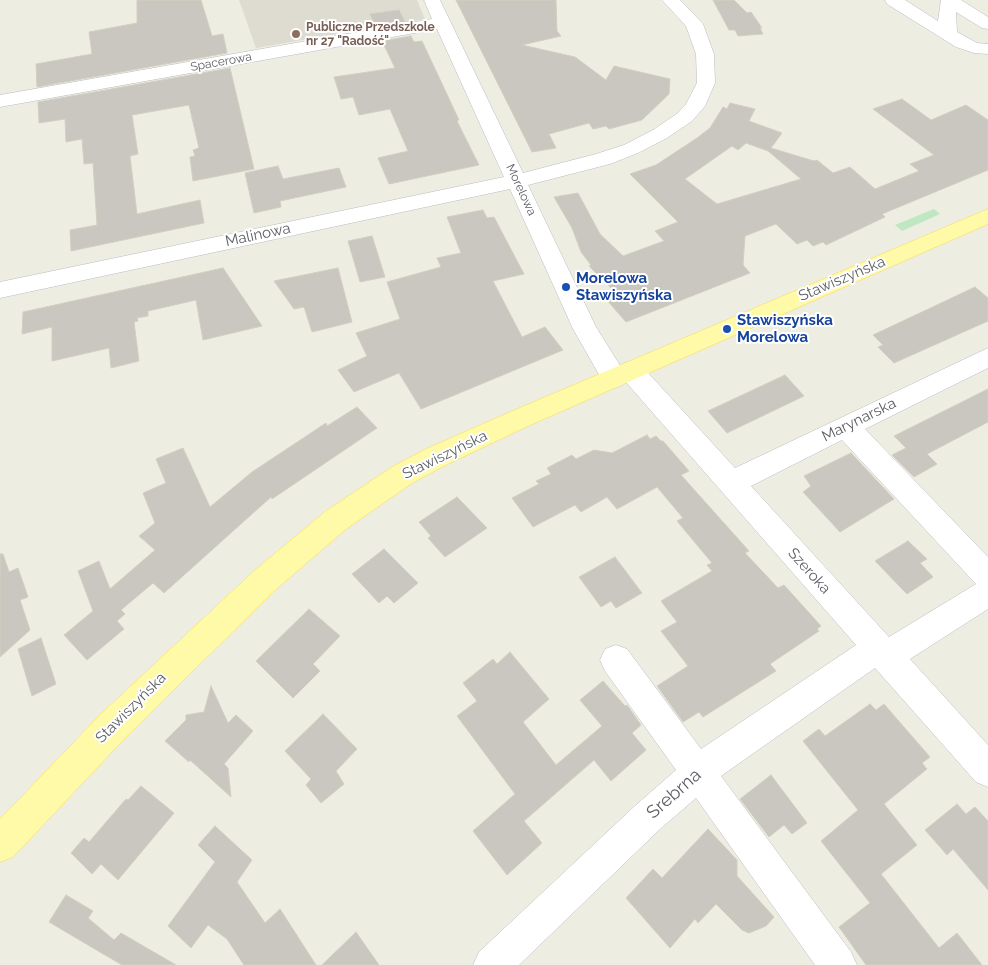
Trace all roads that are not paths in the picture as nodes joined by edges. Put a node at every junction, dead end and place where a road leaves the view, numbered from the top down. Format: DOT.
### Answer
graph roads {
  1 [pos="432,0"];
  2 [pos="670,0"];
  3 [pos="893,0"];
  4 [pos="949,0"];
  5 [pos="915,8"];
  6 [pos="442,23"];
  7 [pos="988,24"];
  8 [pos="949,36"];
  9 [pos="988,49"];
  10 [pos="0,101"];
  11 [pos="517,181"];
  12 [pos="988,216"];
  13 [pos="0,290"];
  14 [pos="988,357"];
  15 [pos="622,375"];
  16 [pos="845,426"];
  17 [pos="730,482"];
  18 [pos="988,577"];
  19 [pos="988,593"];
  20 [pos="881,653"];
  21 [pos="616,660"];
  22 [pos="988,770"];
  23 [pos="698,773"];
  24 [pos="0,844"];
  25 [pos="492,965"];
  26 [pos="838,965"];
  1 -- 6 [label="street, Morelowa"];
  2 -- 11 [label="street, Malinowa"];
  3 -- 5 [label="street"];
  4 -- 7 [label="street"];
  4 -- 8 [label="street"];
  5 -- 8 [label="street"];
  6 -- 10 [label="street, Spacerowa"];
  6 -- 11 [label="street, Morelowa"];
  8 -- 9 [label="street"];
  11 -- 13 [label="street, Malinowa"];
  11 -- 15 [label="street, Morelowa"];
  12 -- 15 [label="main road, Stawiszyńska"];
  14 -- 16 [label="street, Marynarska"];
  15 -- 17 [label="street, Szeroka"];
  15 -- 24 [label="main road, Stawiszyńska"];
  16 -- 17 [label="street, Marynarska"];
  16 -- 18 [label="street"];
  17 -- 20 [label="street, Szeroka"];
  19 -- 20 [label="street, Srebrna"];
  20 -- 22 [label="street, Szeroka"];
  20 -- 23 [label="street, Srebrna"];
  21 -- 23 [label="street"];
  23 -- 25 [label="street, Srebrna"];
  23 -- 26 [label="street"];
}
